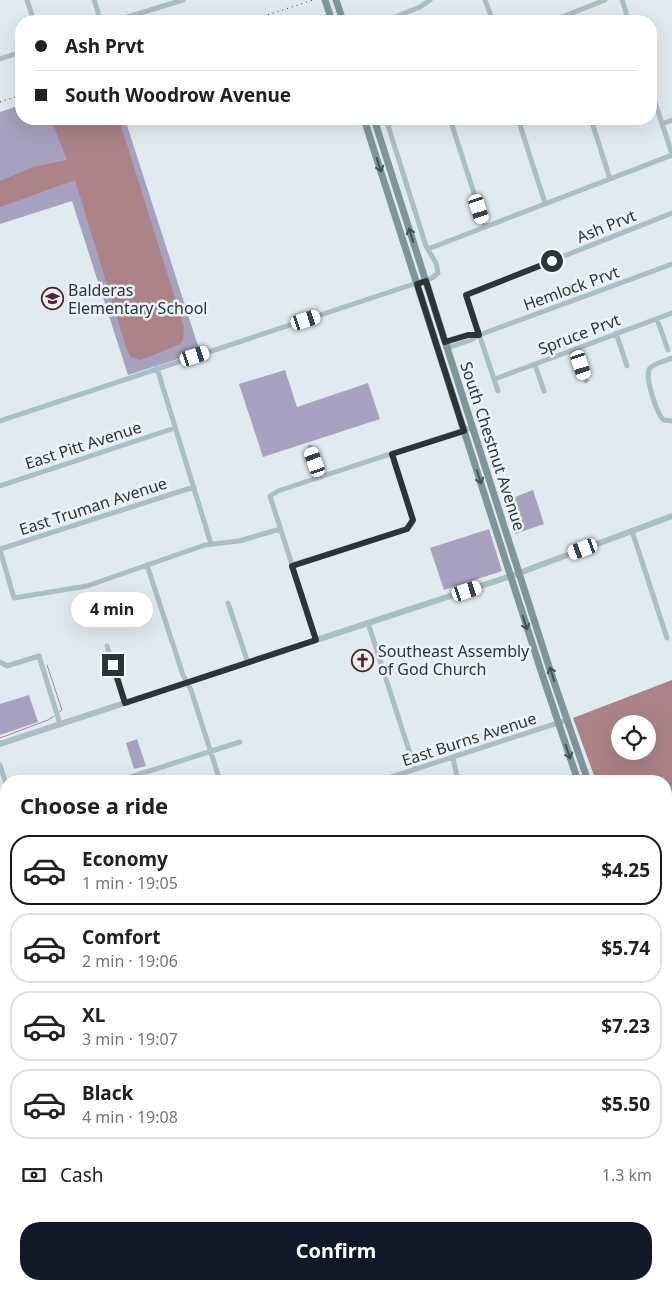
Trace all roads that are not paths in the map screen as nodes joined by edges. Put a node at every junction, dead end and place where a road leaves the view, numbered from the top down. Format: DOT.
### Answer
graph roads {
  1 [pos="27,0"];
  2 [pos="94,0"];
  3 [pos="183,0"];
  4 [pos="325,0"];
  5 [pos="336,0"];
  6 [pos="430,0"];
  7 [pos="485,0"];
  8 [pos="606,0"];
  9 [pos="622,0"];
  10 [pos="171,2"];
  11 [pos="32,15"];
  12 [pos="99,15"];
  13 [pos="132,15"];
  14 [pos="330,15"];
  15 [pos="341,15"];
  16 [pos="400,15"];
  17 [pos="491,15"];
  18 [pos="567,15"];
  19 [pos="627,15"];
  20 [pos="15,54"];
  21 [pos="0,59"];
  22 [pos="657,109"];
  23 [pos="672,120"];
  24 [pos="662,124"];
  25 [pos="366,125"];
  26 [pos="376,125"];
  27 [pos="388,125"];
  28 [pos="452,125"];
  29 [pos="520,125"];
  30 [pos="594,125"];
  31 [pos="672,155"];
  32 [pos="610,178"];
  33 [pos="545,204"];
  34 [pos="672,212"];
  35 [pos="485,227"];
  36 [pos="428,249"];
  37 [pos="672,264"];
  38 [pos="426,281"];
  39 [pos="417,284"];
  40 [pos="672,313"];
  41 [pos="657,319"];
  42 [pos="616,333"];
  43 [pos="479,335"];
  44 [pos="446,345"];
  45 [pos="575,349"];
  46 [pos="668,350"];
  47 [pos="672,358"];
  48 [pos="535,365"];
  49 [pos="628,366"];
  50 [pos="157,368"];
  51 [pos="495,379"];
  52 [pos="586,381"];
  53 [pos="498,391"];
  54 [pos="544,391"];
  55 [pos="0,421"];
  56 [pos="672,421"];
  57 [pos="175,428"];
  58 [pos="473,428"];
  59 [pos="464,431"];
  60 [pos="310,447"];
  61 [pos="392,454"];
  62 [pos="320,477"];
  63 [pos="0,486"];
  64 [pos="194,487"];
  65 [pos="672,516"];
  66 [pos="280,529"];
  67 [pos="632,531"];
  68 [pos="211,544"];
  69 [pos="0,549"];
  70 [pos="147,565"];
  71 [pos="292,566"];
  72 [pos="519,573"];
  73 [pos="511,576"];
  74 [pos="228,603"];
  75 [pos="368,623"];
  76 [pos="667,638"];
  77 [pos="316,640"];
  78 [pos="107,646"];
  79 [pos="0,662"];
  80 [pos="248,663"];
  81 [pos="187,683"];
  82 [pos="125,703"];
  83 [pos="567,720"];
  84 [pos="558,723"];
  85 [pos="60,724"];
  86 [pos="240,742"];
  87 [pos="0,744"];
  88 [pos="211,751"];
  89 [pos="453,758"];
  90 [pos="415,770"];
  91 [pos="145,772"];
  92 [pos="136,775"];
  93 [pos="146,775"];
  94 [pos="218,775"];
  95 [pos="399,775"];
  96 [pos="457,775"];
  97 [pos="576,775"];
  98 [pos="586,775"];
  1 -- 11 [label="street"];
  2 -- 12 [label="street"];
  3 -- 10 [label="street"];
  4 -- 14 [label="main road"];
  5 -- 15 [label="main road"];
  6 -- 16 [label="street"];
  7 -- 17 [label="street"];
  8 -- 18 [label="street"];
  9 -- 19 [label="street"];
  10 -- 13 [label="street"];
  20 -- 21 [label="street"];
  22 -- 24 [label="street"];
  23 -- 24 [label="street"];
  24 -- 31 [label="street"];
  25 -- 39 [label="main road, South Chestnut Avenue, one-way"];
  38 -- 26 [label="main road, South Chestnut Avenue, one-way"];
  27 -- 36 [label="street"];
  28 -- 35 [label="street"];
  29 -- 33 [label="street"];
  30 -- 32 [label="street"];
  31 -- 32 [label="street"];
  32 -- 33 [label="street"];
  33 -- 35 [label="street"];
  34 -- 43 [label="street, Ash Prvt"];
  35 -- 36 [label="street"];
  36 -- 38 [label="street"];
  37 -- 43 [label="street, Hemlock Prvt"];
  38 -- 39 [label="street"];
  38 -- 44 [label="main road, South Chestnut Avenue"];
  39 -- 50 [label="street"];
  39 -- 59 [label="main road, South Chestnut Avenue"];
  40 -- 41 [label="street, Spruce Prvt"];
  41 -- 42 [label="street, Spruce Prvt"];
  41 -- 46 [label="street"];
  42 -- 45 [label="street, Spruce Prvt"];
  42 -- 49 [label="street"];
  43 -- 44 [label="street, Hemlock Prvt"];
  43 -- 51 [label="street"];
  44 -- 58 [label="main road, South Chestnut Avenue"];
  45 -- 48 [label="street, Spruce Prvt"];
  45 -- 52 [label="street"];
  47 -- 56 [label="street"];
  48 -- 51 [label="street, Spruce Prvt"];
  48 -- 54 [label="street"];
  50 -- 55 [label="street"];
  50 -- 57 [label="street"];
  51 -- 53 [label="street"];
  57 -- 63 [label="street, East Pitt Avenue"];
  57 -- 64 [label="street"];
  58 -- 59 [label="street"];
  58 -- 72 [label="main road, South Chestnut Avenue"];
  59 -- 61 [label="street"];
  59 -- 73 [label="main road, South Chestnut Avenue, one-way"];
  60 -- 62 [label="street"];
  61 -- 62 [label="street"];
  61 -- 71 [label="street"];
  62 -- 66 [label="street"];
  64 -- 68 [label="street"];
  64 -- 69 [label="street, East Truman Avenue"];
  65 -- 67 [label="street"];
  66 -- 68 [label="street"];
  66 -- 71 [label="street"];
  67 -- 72 [label="street"];
  67 -- 76 [label="street"];
  68 -- 70 [label="street"];
  69 -- 70 [label="street"];
  70 -- 81 [label="street"];
  71 -- 77 [label="street"];
  72 -- 73 [label="street"];
  83 -- 72 [label="main road, South Chestnut Avenue, one-way"];
  73 -- 75 [label="street"];
  73 -- 84 [label="main road, South Chestnut Avenue, one-way"];
  74 -- 80 [label="street"];
  75 -- 77 [label="street"];
  75 -- 90 [label="street"];
  77 -- 80 [label="street"];
  78 -- 82 [label="street"];
  79 -- 85 [label="street"];
  80 -- 81 [label="street"];
  81 -- 82 [label="street"];
  81 -- 88 [label="street"];
  82 -- 85 [label="street"];
  83 -- 84 [label="street, East Burns Avenue"];
  83 -- 98 [label="main road, South Chestnut Avenue"];
  84 -- 89 [label="street, East Burns Avenue"];
  84 -- 97 [label="main road, South Chestnut Avenue, one-way"];
  85 -- 87 [label="street"];
  86 -- 88 [label="street"];
  88 -- 91 [label="street"];
  88 -- 94 [label="street"];
  89 -- 90 [label="street, East Burns Avenue"];
  89 -- 96 [label="street"];
  90 -- 95 [label="street, East Burns Avenue"];
  91 -- 92 [label="street"];
  91 -- 93 [label="street"];
}
